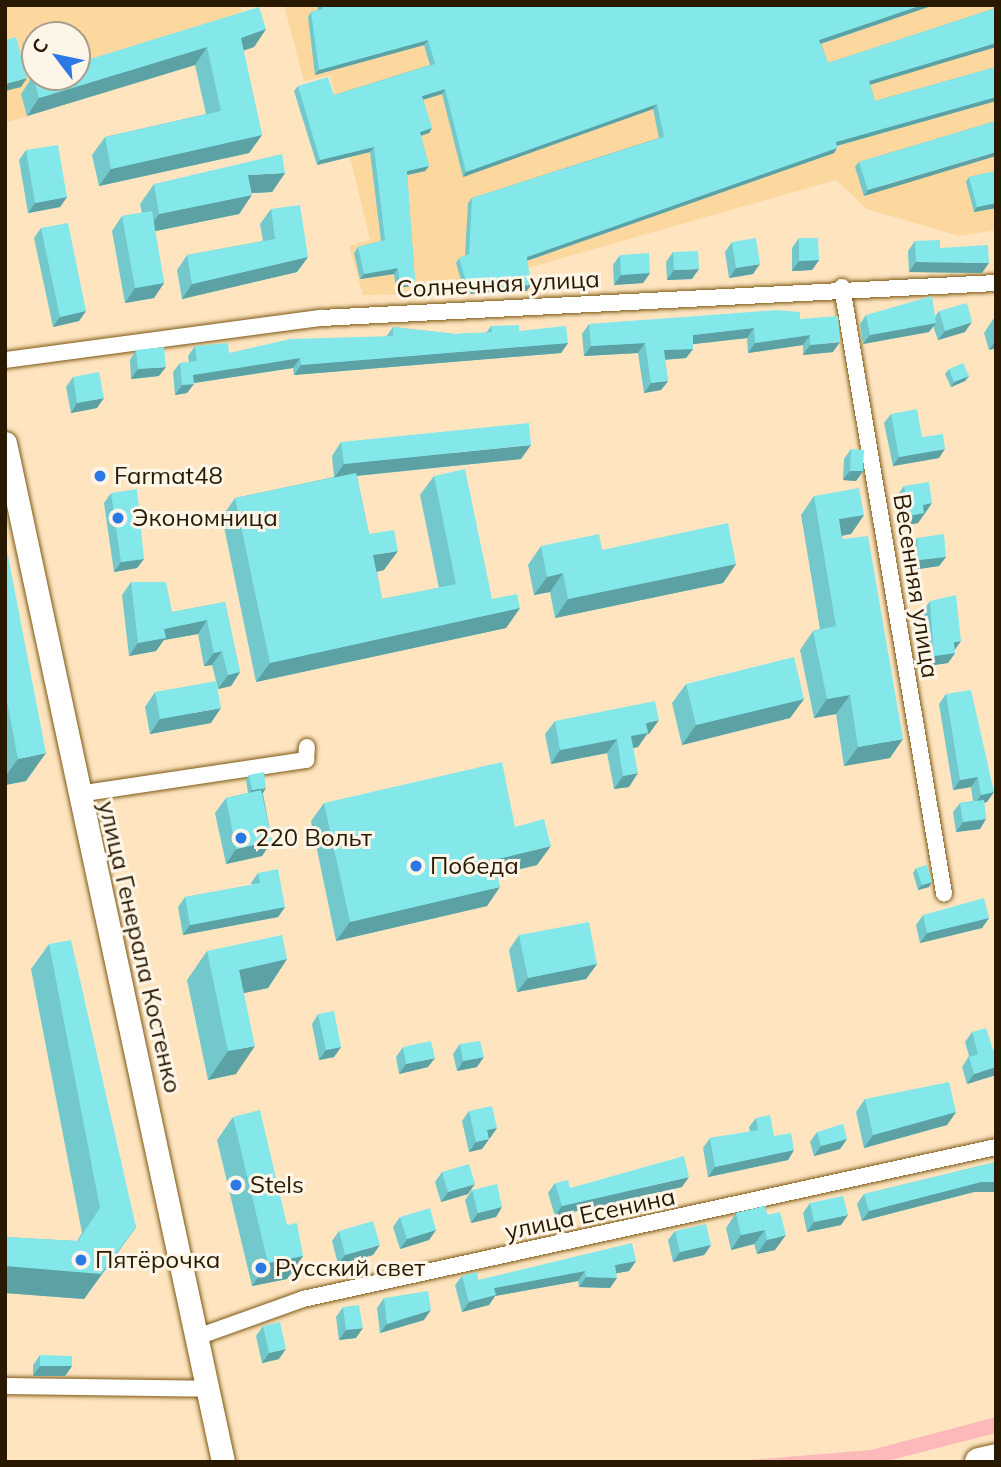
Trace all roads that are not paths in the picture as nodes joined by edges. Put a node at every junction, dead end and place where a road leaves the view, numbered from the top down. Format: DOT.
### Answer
graph roads {
  1 [pos="996,283"];
  2 [pos="842,287"];
  3 [pos="5,360"];
  4 [pos="5,443"];
  5 [pos="307,747"];
  6 [pos="78,794"];
  7 [pos="944,893"];
  8 [pos="996,1147"];
  9 [pos="197,1337"];
  10 [pos="5,1386"];
  11 [pos="208,1389"];
  12 [pos="996,1458"];
  13 [pos="223,1462"];
  14 [pos="979,1462"];
  1 -- 2 [label="street, Солнечная улица"];
  2 -- 3 [label="street, Солнечная улица"];
  2 -- 7 [label="street, Весенняя улица"];
  4 -- 6 [label="main road, улица Генерала Костенко"];
  5 -- 6 [label="street"];
  6 -- 9 [label="main road, улица Генерала Костенко"];
  8 -- 9 [label="street, улица Есенина"];
  9 -- 11 [label="main road, улица Генерала Костенко"];
  10 -- 11 [label="street"];
  11 -- 13 [label="main road, улица Генерала Костенко"];
  12 -- 14 [label="highway"];
}
